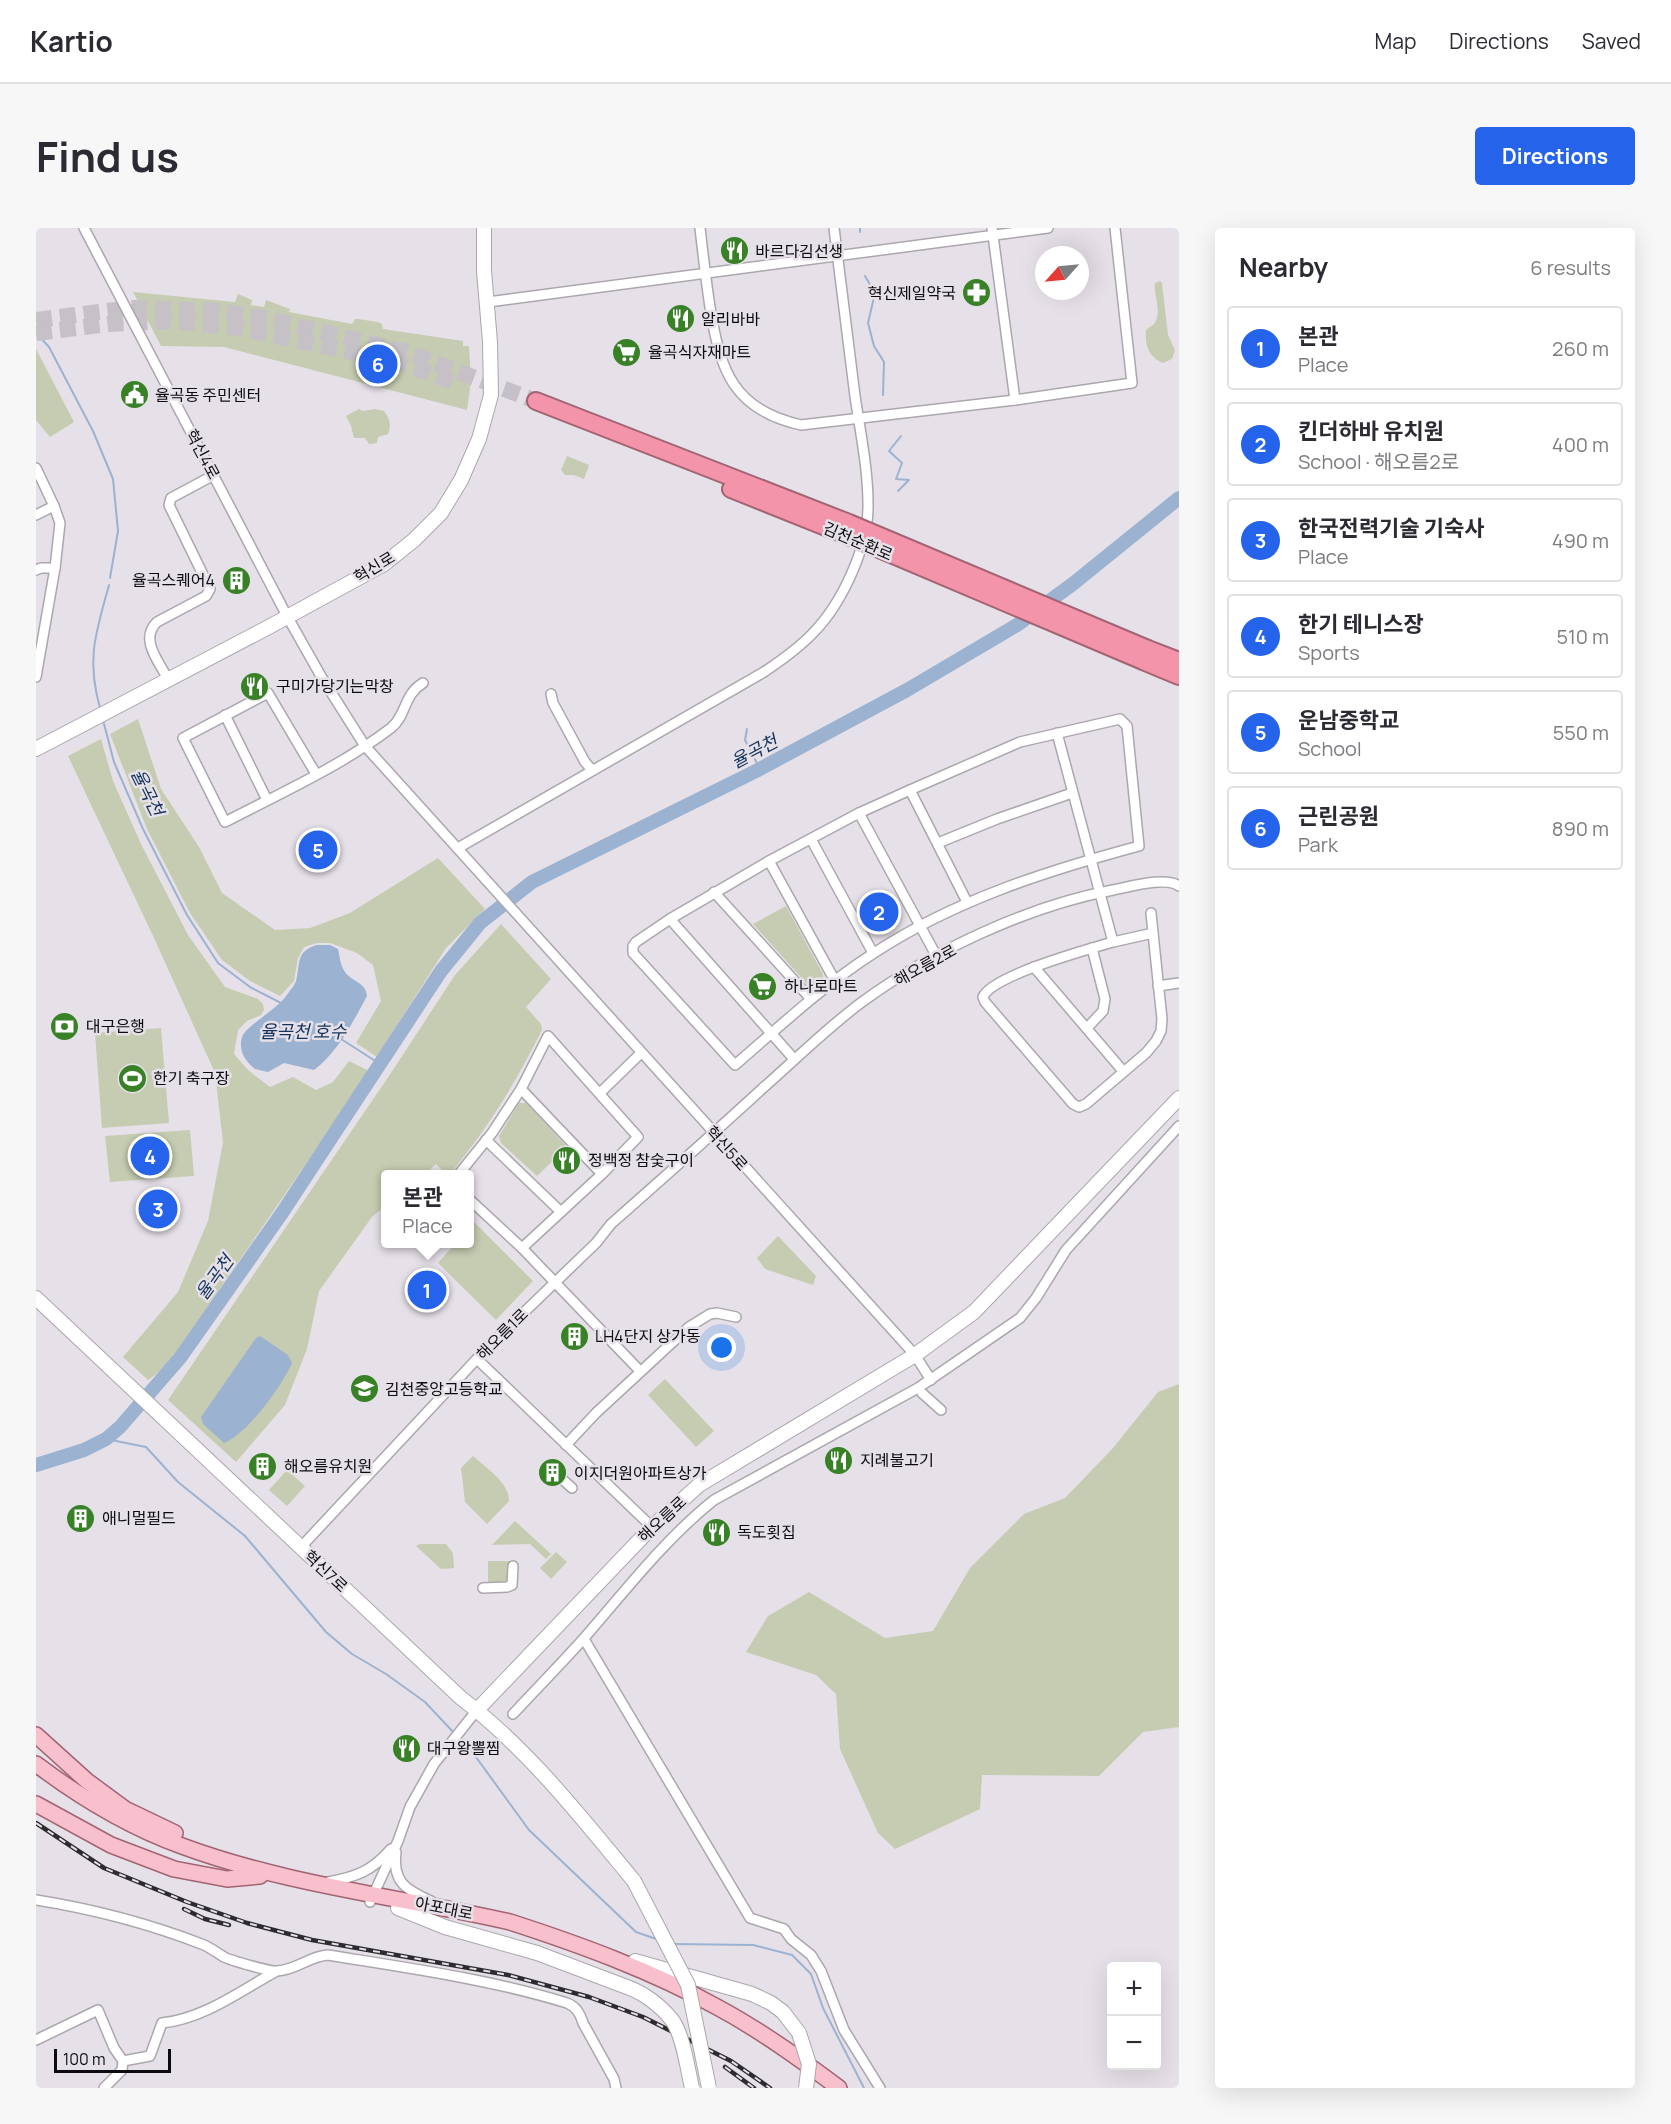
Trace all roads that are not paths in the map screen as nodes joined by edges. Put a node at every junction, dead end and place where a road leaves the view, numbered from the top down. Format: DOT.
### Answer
graph roads {
  1 [pos="84,228"];
  2 [pos="484,228"];
  3 [pos="700,228"];
  4 [pos="834,228"];
  5 [pos="1048,228"];
  6 [pos="1115,228"];
  7 [pos="993,232"];
  8 [pos="838,257"];
  9 [pos="705,274"];
  10 [pos="488,302"];
  11 [pos="1015,400"];
  12 [pos="535,407"];
  13 [pos="859,420"];
  14 [pos="36,468"];
  15 [pos="214,475"];
  16 [pos="54,506"];
  17 [pos="36,515"];
  18 [pos="55,568"];
  19 [pos="36,570"];
  20 [pos="287,616"];
  21 [pos="40,629"];
  22 [pos="1145,655"];
  23 [pos="1179,661"];
  24 [pos="1179,676"];
  25 [pos="36,677"];
  26 [pos="168,680"];
  27 [pos="423,683"];
  28 [pos="551,694"];
  29 [pos="225,716"];
  30 [pos="1057,733"];
  31 [pos="365,746"];
  32 [pos="36,749"];
  33 [pos="592,770"];
  34 [pos="316,774"];
  35 [pos="910,790"];
  36 [pos="1072,793"];
  37 [pos="267,800"];
  38 [pos="859,813"];
  39 [pos="811,839"];
  40 [pos="938,843"];
  41 [pos="458,848"];
  42 [pos="1091,859"];
  43 [pos="769,861"];
  44 [pos="1179,886"];
  45 [pos="714,892"];
  46 [pos="1100,893"];
  47 [pos="968,902"];
  48 [pos="1151,913"];
  49 [pos="670,919"];
  50 [pos="921,926"];
  51 [pos="1153,933"];
  52 [pos="1113,942"];
  53 [pos="1092,948"];
  54 [pos="873,954"];
  55 [pos="937,957"];
  56 [pos="1034,967"];
  57 [pos="835,981"];
  58 [pos="1179,983"];
  59 [pos="1158,986"];
  60 [pos="811,999"];
  61 [pos="1087,1028"];
  62 [pos="772,1034"];
  63 [pos="641,1053"];
  64 [pos="794,1059"];
  65 [pos="1123,1071"];
  66 [pos="521,1089"];
  67 [pos="600,1093"];
  68 [pos="1179,1098"];
  69 [pos="1179,1126"];
  70 [pos="714,1133"];
  71 [pos="486,1140"];
  72 [pos="462,1170"];
  73 [pos="602,1174"];
  74 [pos="474,1204"];
  75 [pos="561,1212"];
  76 [pos="522,1248"];
  77 [pos="555,1281"];
  78 [pos="36,1298"];
  79 [pos="736,1317"];
  80 [pos="915,1355"];
  81 [pos="477,1359"];
  82 [pos="640,1371"];
  83 [pos="931,1380"];
  84 [pos="922,1394"];
  85 [pos="941,1410"];
  86 [pos="566,1445"];
  87 [pos="552,1470"];
  88 [pos="572,1488"];
  89 [pos="652,1527"];
  90 [pos="301,1547"];
  91 [pos="513,1566"];
  92 [pos="483,1588"];
  93 [pos="584,1639"];
  94 [pos="477,1710"];
  95 [pos="513,1714"];
  96 [pos="37,1737"];
  97 [pos="36,1764"];
  98 [pos="36,1774"];
  99 [pos="36,1804"];
  100 [pos="398,1841"];
  101 [pos="260,1873"];
  102 [pos="320,1883"];
  103 [pos="371,1898"];
  104 [pos="36,1900"];
  105 [pos="398,1908"];
  106 [pos="447,1909"];
  107 [pos="546,1934"];
  108 [pos="275,1972"];
  109 [pos="36,2040"];
  110 [pos="123,2061"];
  111 [pos="104,2088"];
  112 [pos="616,2088"];
  113 [pos="692,2088"];
  114 [pos="709,2088"];
  115 [pos="806,2088"];
  116 [pos="824,2088"];
  117 [pos="839,2088"];
  118 [pos="880,2088"];
  1 -- 15 [label="street, 혁신4로"];
  2 -- 10 [label="street, 혁신로"];
  3 -- 9 [label="street"];
  4 -- 8 [label="street"];
  5 -- 7 [label="street"];
  6 -- 11 [label="street"];
  7 -- 8 [label="street"];
  7 -- 11 [label="street"];
  8 -- 9 [label="street"];
  8 -- 13 [label="street"];
  9 -- 10 [label="street"];
  9 -- 13 [label="street"];
  10 -- 20 [label="street, 혁신로"];
  11 -- 13 [label="street"];
  12 -- 22 [label="highway, 김천순환로, bridge"];
  13 -- 33 [label="street"];
  14 -- 16 [label="street"];
  15 -- 20 [label="street, 혁신4로"];
  15 -- 26 [label="street"];
  16 -- 17 [label="street"];
  16 -- 18 [label="street"];
  18 -- 19 [label="street"];
  18 -- 21 [label="street"];
  20 -- 26 [label="street, 혁신로"];
  20 -- 31 [label="street, 혁신4로"];
  21 -- 25 [label="street"];
  22 -- 23 [label="highway, 김천순환로"];
  22 -- 24 [label="highway, 김천순환로"];
  26 -- 32 [label="street, 혁신로"];
  27 -- 31 [label="street"];
  28 -- 33 [label="street"];
  29 -- 34 [label="street"];
  29 -- 37 [label="street"];
  29 -- 37 [label="street"];
  30 -- 35 [label="street"];
  30 -- 36 [label="street"];
  30 -- 42 [label="street"];
  31 -- 34 [label="street"];
  31 -- 41 [label="street, 혁신5로"];
  33 -- 41 [label="street"];
  34 -- 37 [label="street"];
  35 -- 38 [label="street"];
  35 -- 40 [label="street"];
  36 -- 40 [label="street"];
  36 -- 42 [label="street"];
  38 -- 39 [label="street"];
  38 -- 50 [label="street"];
  39 -- 43 [label="street"];
  39 -- 54 [label="street"];
  40 -- 47 [label="street"];
  41 -- 63 [label="street, 혁신5로"];
  42 -- 46 [label="street"];
  42 -- 47 [label="street"];
  43 -- 45 [label="street"];
  43 -- 57 [label="street"];
  44 -- 46 [label="street, 해오름2로"];
  45 -- 49 [label="street"];
  45 -- 60 [label="street"];
  46 -- 52 [label="street"];
  46 -- 55 [label="street, 해오름2로"];
  47 -- 50 [label="street"];
  48 -- 51 [label="street"];
  49 -- 62 [label="street"];
  49 -- 62 [label="street"];
  50 -- 54 [label="street"];
  50 -- 55 [label="street"];
  51 -- 52 [label="street"];
  51 -- 59 [label="street"];
  52 -- 53 [label="street"];
  53 -- 56 [label="street"];
  53 -- 61 [label="street"];
  54 -- 57 [label="street"];
  55 -- 64 [label="street, 해오름2로"];
  56 -- 61 [label="street"];
  56 -- 65 [label="street"];
  57 -- 60 [label="street"];
  58 -- 59 [label="street"];
  59 -- 65 [label="street"];
  60 -- 62 [label="street"];
  61 -- 65 [label="street"];
  62 -- 64 [label="street"];
  63 -- 67 [label="street"];
  63 -- 70 [label="street, 혁신5로"];
  64 -- 70 [label="street, 해오름2로"];
  66 -- 67 [label="street"];
  66 -- 71 [label="street"];
  66 -- 73 [label="street"];
  67 -- 73 [label="street"];
  68 -- 80 [label="street, 해오름로"];
  69 -- 83 [label="street"];
  70 -- 77 [label="street, 해오름1로"];
  70 -- 80 [label="street, 혁신5로"];
  71 -- 72 [label="street"];
  71 -- 75 [label="street"];
  73 -- 75 [label="street"];
  74 -- 76 [label="street"];
  75 -- 76 [label="street"];
  76 -- 77 [label="street"];
  77 -- 81 [label="street, 해오름1로"];
  77 -- 82 [label="street"];
  78 -- 90 [label="street, 혁신7로"];
  79 -- 82 [label="street"];
  80 -- 83 [label="street, 혁신5로"];
  80 -- 89 [label="street, 해오름로"];
  81 -- 86 [label="street"];
  81 -- 90 [label="street, 해오름1로"];
  82 -- 86 [label="street"];
  83 -- 93 [label="street"];
  84 -- 85 [label="street"];
  86 -- 89 [label="street"];
  87 -- 88 [label="street"];
  89 -- 94 [label="street, 해오름로"];
  90 -- 94 [label="street, 혁신7로"];
  91 -- 92 [label="street"];
  93 -- 95 [label="street"];
  93 -- 118 [label="street"];
  94 -- 100 [label="street"];
  94 -- 114 [label="street, 혁신7로, bridge"];
  96 -- 101 [label="main road"];
  97 -- 101 [label="main road, 아포대로"];
  98 -- 101 [label="main road, 아포대로"];
  99 -- 101 [label="main road"];
  100 -- 102 [label="street"];
  100 -- 103 [label="street"];
  100 -- 106 [label="street"];
  101 -- 102 [label="main road, 아포대로"];
  101 -- 103 [label="main road, 아포대로"];
  102 -- 103 [label="main road, 아포대로"];
  103 -- 105 [label="main road, 아포대로"];
  103 -- 106 [label="main road, 아포대로"];
  104 -- 108 [label="street"];
  105 -- 113 [label="street, bridge"];
  105 -- 116 [label="main road, 아포대로"];
  106 -- 107 [label="main road, 아포대로"];
  107 -- 115 [label="street, bridge"];
  107 -- 117 [label="main road, 아포대로"];
  108 -- 110 [label="street"];
  108 -- 112 [label="street"];
  109 -- 110 [label="street"];
  110 -- 111 [label="street"];
}
